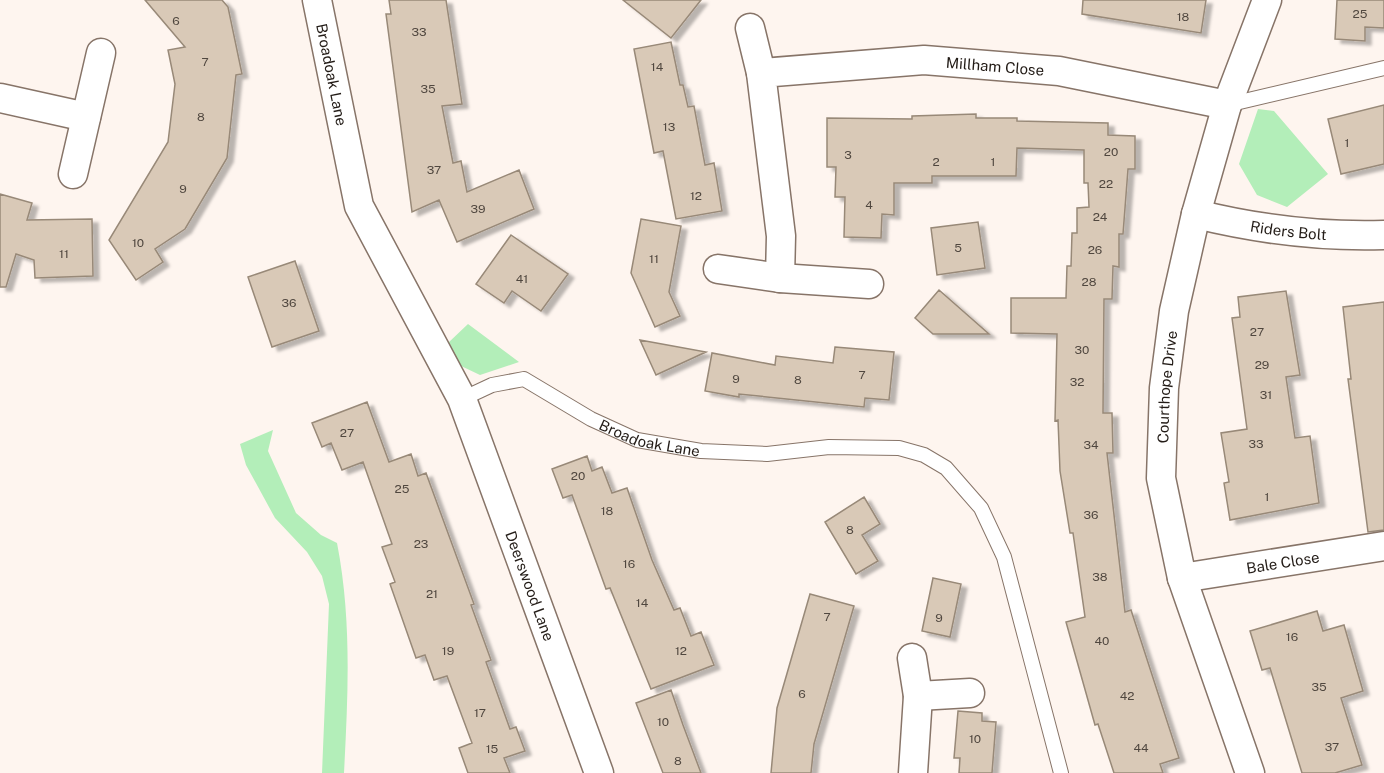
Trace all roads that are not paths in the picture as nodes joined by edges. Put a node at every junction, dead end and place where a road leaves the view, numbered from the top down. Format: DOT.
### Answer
graph roads {
  1 [pos="317,0"];
  2 [pos="1267,0"];
  3 [pos="750,28"];
  4 [pos="101,53"];
  5 [pos="1384,68"];
  6 [pos="761,73"];
  7 [pos="0,98"];
  8 [pos="1227,105"];
  9 [pos="86,117"];
  10 [pos="73,174"];
  11 [pos="1196,214"];
  12 [pos="1384,235"];
  13 [pos="718,269"];
  14 [pos="780,278"];
  15 [pos="869,284"];
  16 [pos="462,399"];
  17 [pos="1384,546"];
  18 [pos="1182,578"];
  19 [pos="912,658"];
  20 [pos="970,693"];
  21 [pos="918,696"];
  22 [pos="599,773"];
  23 [pos="913,773"];
  24 [pos="1061,773"];
  25 [pos="1250,773"];
  1 -- 16 [label="street, Broadoak Lane"];
  2 -- 8 [label="street, Courthope Drive"];
  3 -- 6 [label="street"];
  4 -- 9 [label="street"];
  5 -- 8 [label="lane"];
  6 -- 8 [label="street, Millham Close"];
  6 -- 14 [label="street"];
  7 -- 9 [label="street"];
  8 -- 11 [label="street, Courthope Drive"];
  9 -- 10 [label="street"];
  11 -- 12 [label="street, Riders Bolt"];
  11 -- 18 [label="street, Courthope Drive"];
  13 -- 14 [label="street"];
  14 -- 15 [label="street"];
  16 -- 22 [label="street, Deerswood Lane"];
  16 -- 24 [label="lane, Broadoak Lane"];
  17 -- 18 [label="street, Bale Close"];
  18 -- 25 [label="street, Courthope Drive"];
  19 -- 21 [label="street"];
  20 -- 21 [label="street"];
  21 -- 23 [label="street"];
}
